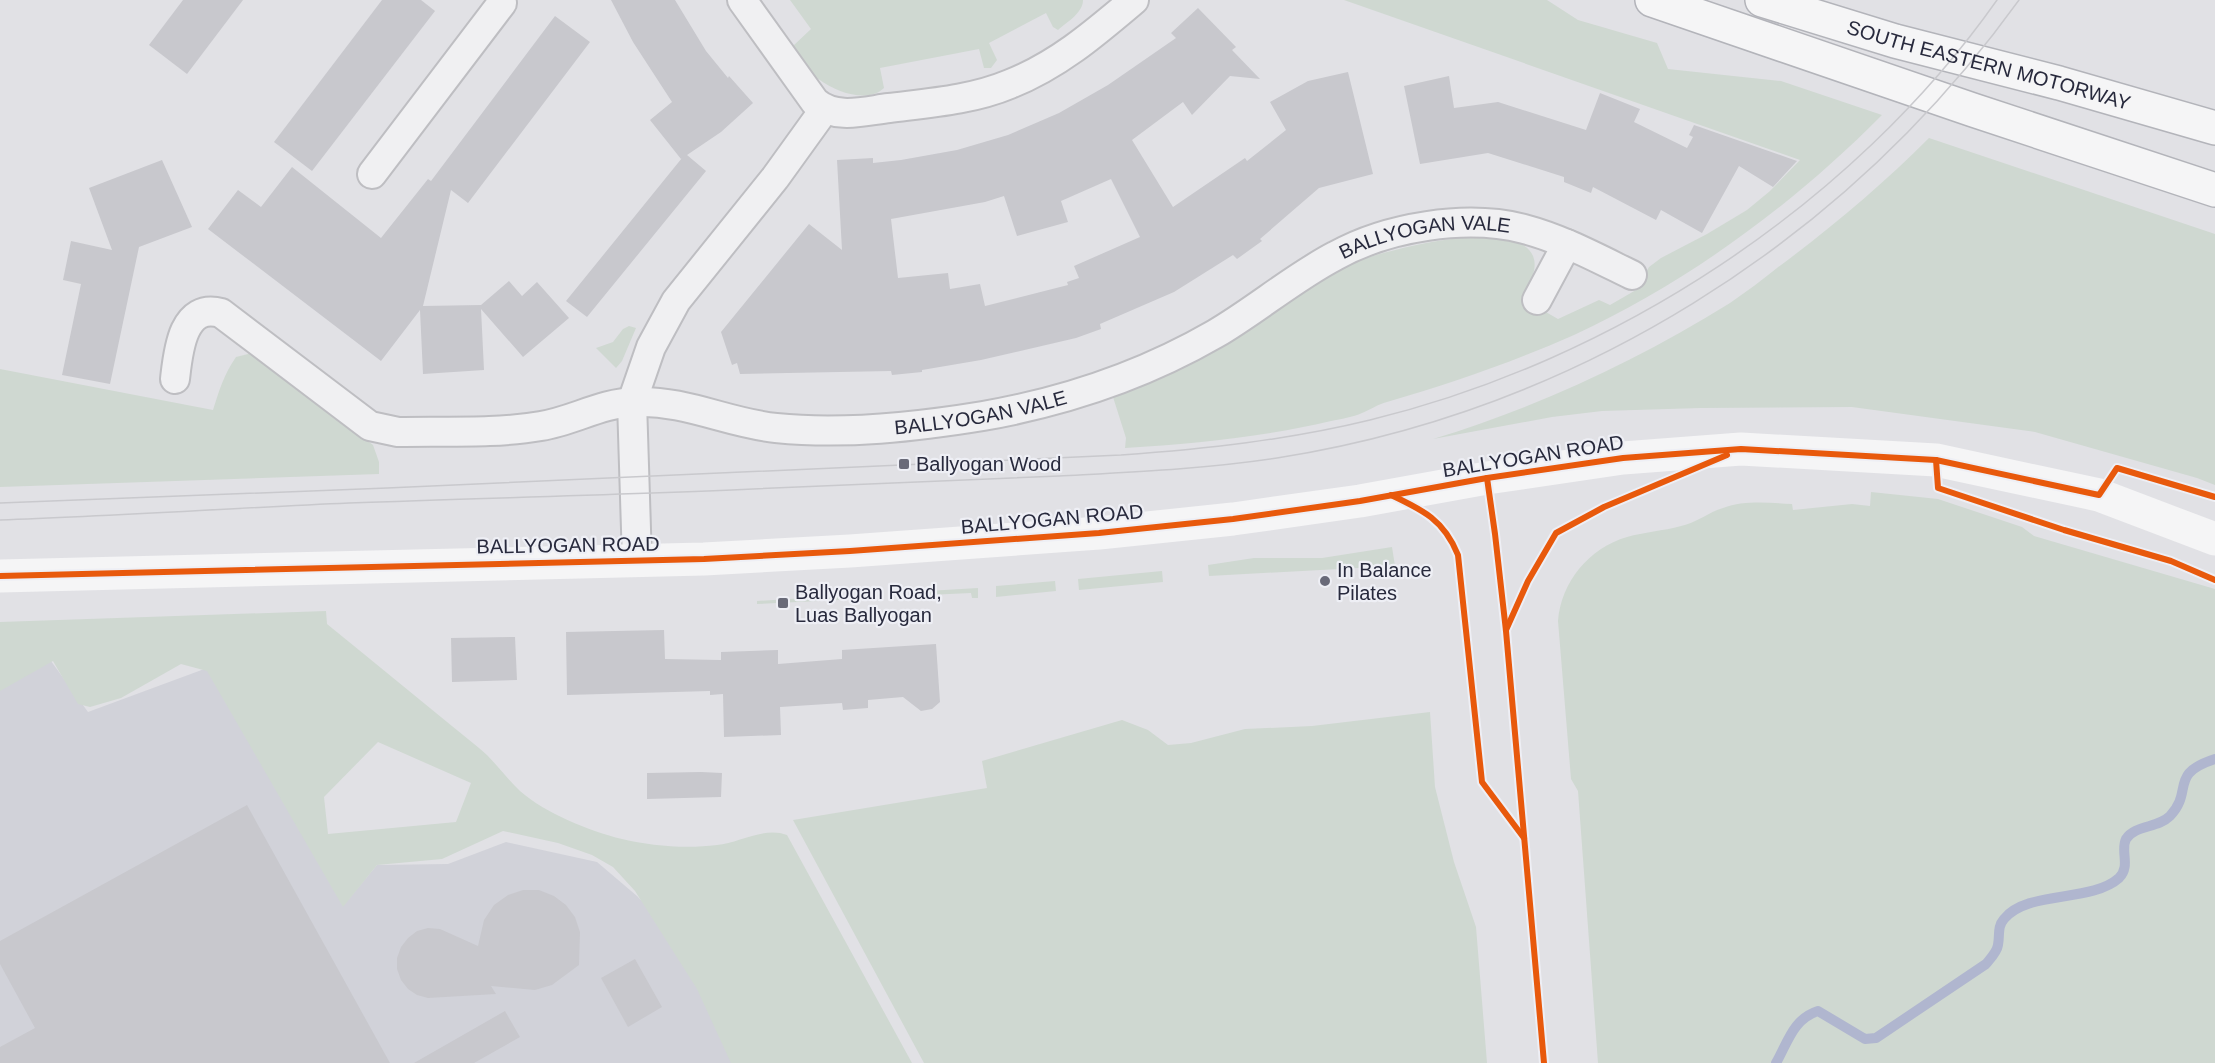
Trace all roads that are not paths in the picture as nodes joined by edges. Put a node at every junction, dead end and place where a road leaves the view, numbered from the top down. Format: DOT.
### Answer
graph roads {
  1 [pos="742,0"];
  2 [pos="1652,0"];
  3 [pos="1762,0"];
  4 [pos="1120,4"];
  5 [pos="506,6"];
  6 [pos="824,110"];
  7 [pos="2215,128"];
  8 [pos="372,174"];
  9 [pos="2215,190"];
  10 [pos="1567,243"];
  11 [pos="1632,275"];
  12 [pos="1537,300"];
  13 [pos="175,379"];
  14 [pos="633,402"];
  15 [pos="2215,539"];
  16 [pos="637,561"];
  17 [pos="0,576"];
  1 -- 6 [label="street"];
  2 -- 9 [label="main road"];
  3 -- 7 [label="main road, SOUTH EASTERN MOTORWAY"];
  4 -- 6 [label="street"];
  5 -- 8 [label="street"];
  6 -- 14 [label="street"];
  10 -- 11 [label="street, BALLYOGAN VALE"];
  10 -- 12 [label="street"];
  10 -- 14 [label="street, BALLYOGAN VALE"];
  13 -- 14 [label="street"];
  14 -- 16 [label="street"];
  15 -- 16 [label="main road, BALLYOGAN ROAD"];
  16 -- 17 [label="main road, BALLYOGAN ROAD"];
}
